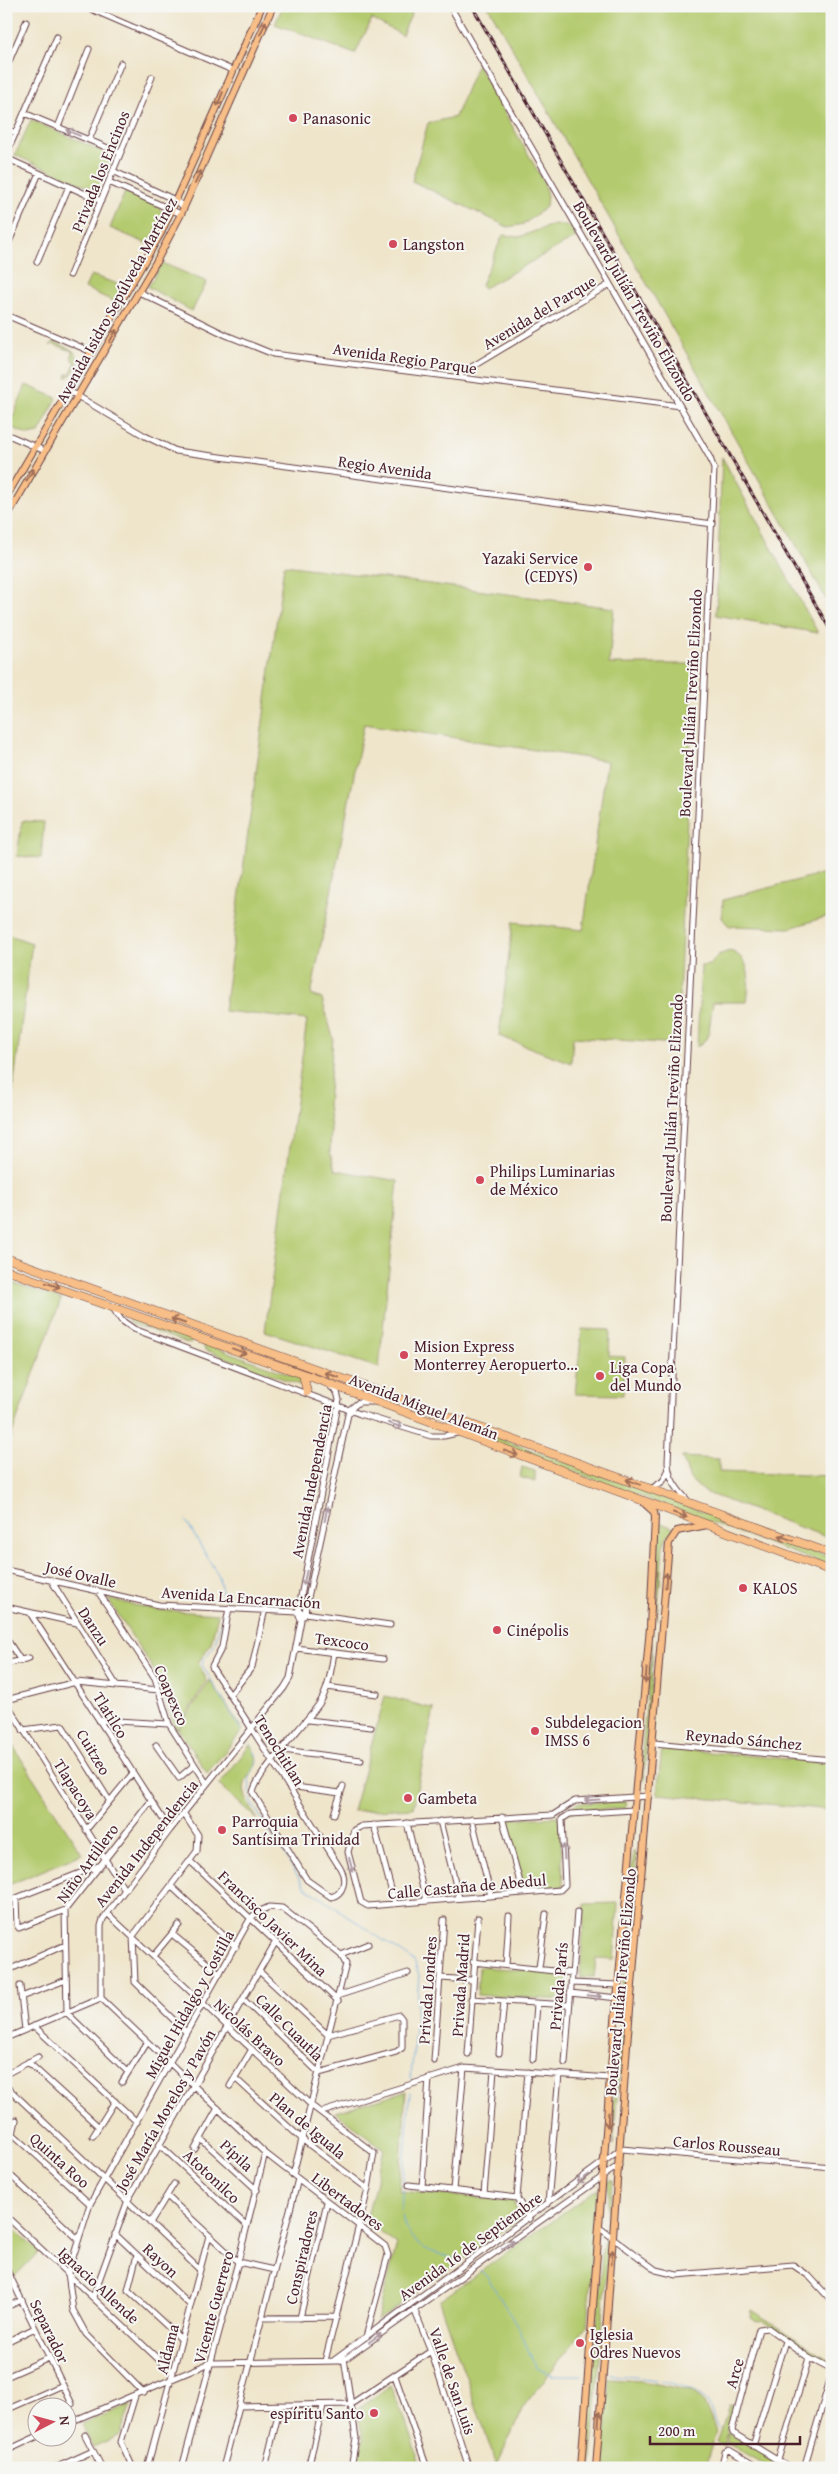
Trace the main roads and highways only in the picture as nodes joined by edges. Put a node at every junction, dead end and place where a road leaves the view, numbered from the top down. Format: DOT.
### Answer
graph roads {
  1 [pos="262,6"];
  2 [pos="273,6"];
  3 [pos="6,497"];
  4 [pos="6,518"];
  5 [pos="6,1258"];
  6 [pos="6,1270"];
  7 [pos="303,1374"];
  8 [pos="307,1392"];
  9 [pos="644,1503"];
  10 [pos="707,1525"];
  11 [pos="832,1554"];
  12 [pos="654,1566"];
  13 [pos="832,1570"];
  14 [pos="657,1707"];
  15 [pos="642,1796"];
  16 [pos="581,2468"];
  17 [pos="596,2468"];
  1 -- 3 [label="main road, Avenida Isidro Sepúlveda Martínez, one-way"];
  4 -- 2 [label="main road, Avenida Isidro Sepúlveda Martínez, one-way"];
  11 -- 5 [label="highway, Avenida Miguel Alemán, one-way"];
  6 -- 7 [label="highway, Avenida Miguel Alemán, one-way"];
  7 -- 8 [label="highway"];
  7 -- 9 [label="highway, Avenida Miguel Alemán, one-way"];
  9 -- 10 [label="highway, Avenida Miguel Alemán, one-way"];
  9 -- 12 [label="main road, Boulevard Julián Treviño Elizondo"];
  10 -- 13 [label="highway, Avenida Miguel Alemán"];
  14 -- 10 [label="main road, Boulevard Julián Treviño Elizondo, one-way"];
  12 -- 14 [label="main road"];
  12 -- 15 [label="main road, Boulevard Julián Treviño Elizondo, one-way"];
  14 -- 15 [label="main road, Boulevard Julián Treviño Elizondo"];
  15 -- 16 [label="main road, Boulevard Julián Treviño Elizondo, one-way"];
  17 -- 15 [label="main road, Boulevard Julián Treviño Elizondo, one-way"];
}
